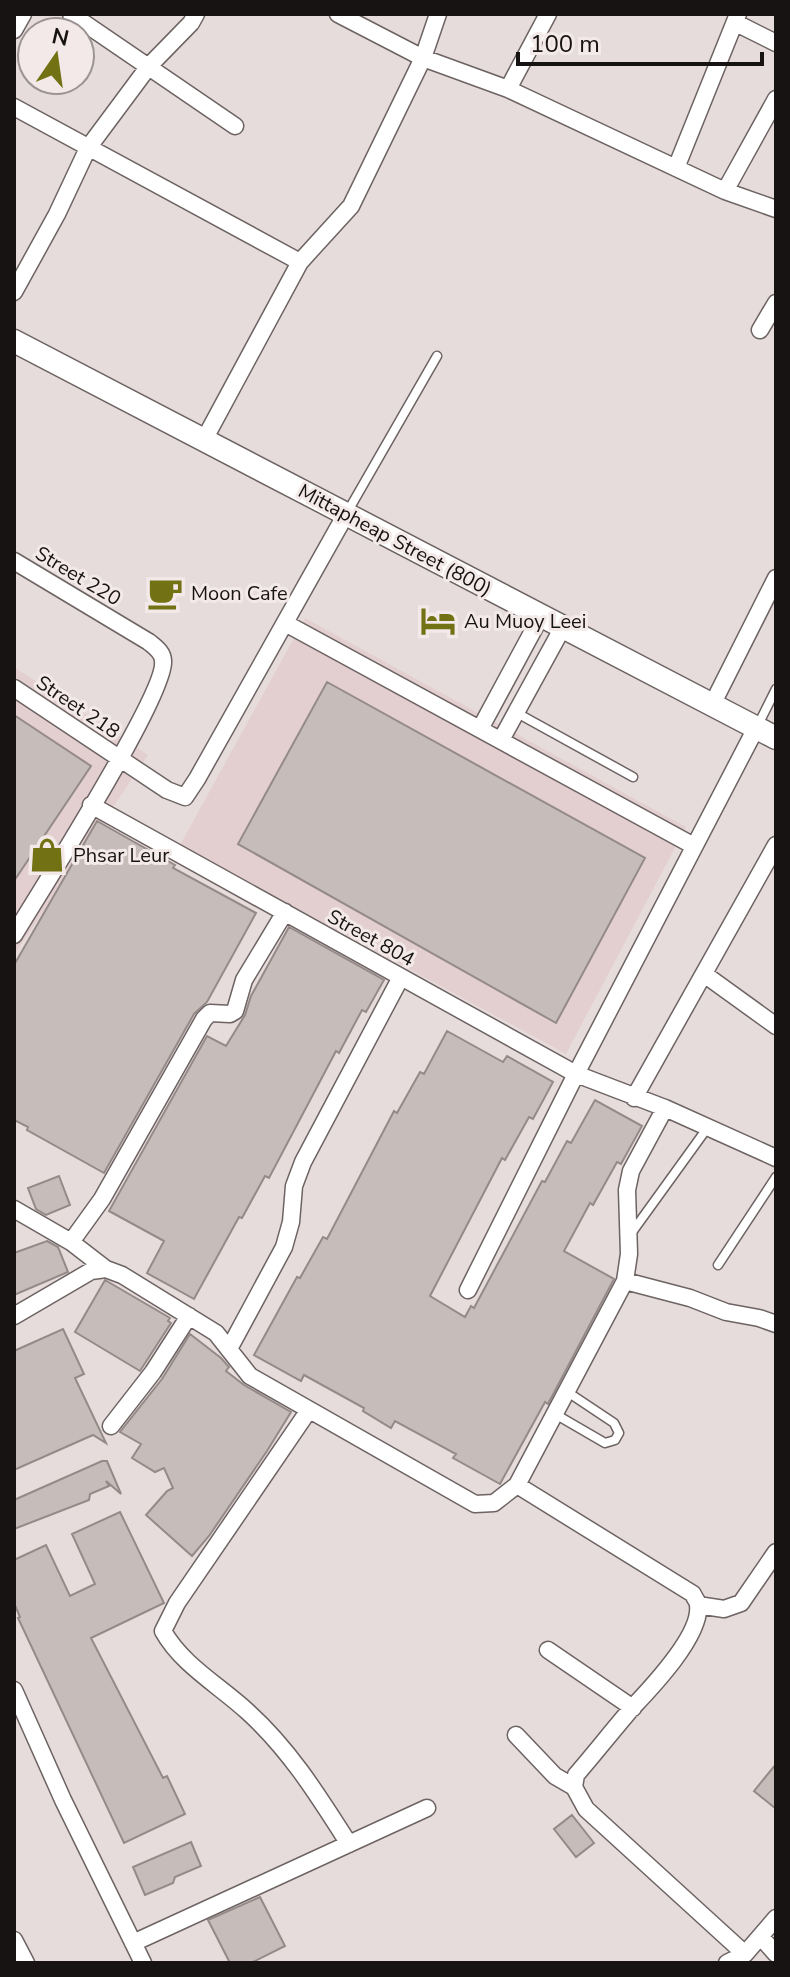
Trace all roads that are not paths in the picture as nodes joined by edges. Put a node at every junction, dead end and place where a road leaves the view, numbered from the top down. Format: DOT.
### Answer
graph roads {
  1 [pos="23,14"];
  2 [pos="71,14"];
  3 [pos="196,14"];
  4 [pos="338,14"];
  5 [pos="438,14"];
  6 [pos="548,14"];
  7 [pos="737,18"];
  8 [pos="361,19"];
  9 [pos="14,30"];
  10 [pos="776,43"];
  11 [pos="423,58"];
  12 [pos="149,66"];
  13 [pos="508,89"];
  14 [pos="776,99"];
  15 [pos="14,107"];
  16 [pos="235,126"];
  17 [pos="88,148"];
  18 [pos="676,168"];
  19 [pos="725,191"];
  20 [pos="776,209"];
  21 [pos="300,262"];
  22 [pos="14,292"];
  23 [pos="776,303"];
  24 [pos="760,330"];
  25 [pos="14,341"];
  26 [pos="437,356"];
  27 [pos="204,440"];
  28 [pos="346,514"];
  29 [pos="14,561"];
  30 [pos="776,578"];
  31 [pos="541,616"];
  32 [pos="285,623"];
  33 [pos="563,627"];
  34 [pos="14,688"];
  35 [pos="776,689"];
  36 [pos="712,705"];
  37 [pos="516,712"];
  38 [pos="480,729"];
  39 [pos="766,733"];
  40 [pos="501,740"];
  41 [pos="119,759"];
  42 [pos="633,777"];
  43 [pos="91,805"];
  44 [pos="776,845"];
  45 [pos="694,846"];
  46 [pos="285,912"];
  47 [pos="14,935"];
  48 [pos="704,974"];
  49 [pos="401,977"];
  50 [pos="776,1026"];
  51 [pos="576,1074"];
  52 [pos="634,1098"];
  53 [pos="665,1108"];
  54 [pos="708,1127"];
  55 [pos="776,1158"];
  56 [pos="776,1177"];
  57 [pos="14,1209"];
  58 [pos="629,1236"];
  59 [pos="71,1242"];
  60 [pos="718,1265"];
  61 [pos="106,1269"];
  62 [pos="625,1281"];
  63 [pos="468,1290"];
  64 [pos="14,1316"];
  65 [pos="189,1316"];
  66 [pos="776,1324"];
  67 [pos="229,1349"];
  68 [pos="566,1391"];
  69 [pos="309,1410"];
  70 [pos="555,1413"];
  71 [pos="111,1426"];
  72 [pos="517,1485"];
  73 [pos="776,1552"];
  74 [pos="698,1605"];
  75 [pos="548,1650"];
  76 [pos="14,1690"];
  77 [pos="633,1708"];
  78 [pos="516,1735"];
  79 [pos="574,1787"];
  80 [pos="427,1808"];
  81 [pos="349,1844"];
  82 [pos="776,1918"];
  83 [pos="761,1937"];
  84 [pos="14,1940"];
  85 [pos="133,1943"];
  86 [pos="776,1954"];
  87 [pos="738,1959"];
  88 [pos="24,1962"];
  89 [pos="143,1963"];
  1 -- 9 [label="street"];
  2 -- 12 [label="street"];
  3 -- 12 [label="street"];
  4 -- 8 [label="street"];
  5 -- 11 [label="street"];
  6 -- 13 [label="street"];
  7 -- 10 [label="street"];
  7 -- 18 [label="street"];
  8 -- 11 [label="street"];
  11 -- 13 [label="street"];
  11 -- 21 [label="street"];
  12 -- 16 [label="street"];
  12 -- 17 [label="street"];
  13 -- 18 [label="street"];
  14 -- 19 [label="street"];
  15 -- 17 [label="street"];
  17 -- 21 [label="street"];
  17 -- 22 [label="street"];
  18 -- 19 [label="street"];
  19 -- 20 [label="street"];
  21 -- 27 [label="street"];
  23 -- 24 [label="street"];
  25 -- 27 [label="main road, Mittapheap Street (800)"];
  26 -- 28 [label="lane"];
  27 -- 28 [label="main road, Mittapheap Street (800)"];
  28 -- 31 [label="main road, Mittapheap Street (800)"];
  28 -- 32 [label="street"];
  29 -- 41 [label="street, Street 220"];
  30 -- 36 [label="street"];
  31 -- 33 [label="main road, Mittapheap Street (800)"];
  31 -- 38 [label="street"];
  32 -- 38 [label="street"];
  32 -- 41 [label="street, Street 218"];
  33 -- 36 [label="main road, Mittapheap Street (800)"];
  33 -- 37 [label="street"];
  34 -- 41 [label="street, Street 218"];
  35 -- 39 [label="lane"];
  36 -- 39 [label="main road, Mittapheap Street (800)"];
  37 -- 40 [label="street"];
  37 -- 42 [label="lane"];
  38 -- 40 [label="street"];
  39 -- 45 [label="street"];
  40 -- 45 [label="street"];
  41 -- 43 [label="street"];
  43 -- 46 [label="street, Street 804"];
  43 -- 47 [label="street"];
  44 -- 48 [label="street"];
  45 -- 51 [label="street"];
  46 -- 49 [label="street, Street 804"];
  46 -- 59 [label="street"];
  48 -- 50 [label="street"];
  48 -- 52 [label="street"];
  49 -- 51 [label="street, Street 804"];
  49 -- 67 [label="street"];
  51 -- 52 [label="street, Street 804"];
  51 -- 63 [label="street"];
  52 -- 53 [label="street, Street 804"];
  53 -- 54 [label="street, Street 804"];
  53 -- 58 [label="street"];
  54 -- 55 [label="street, Street 804"];
  54 -- 58 [label="lane"];
  56 -- 60 [label="lane"];
  57 -- 59 [label="street"];
  58 -- 62 [label="street"];
  59 -- 61 [label="street"];
  61 -- 64 [label="street"];
  61 -- 65 [label="street"];
  62 -- 66 [label="street"];
  62 -- 68 [label="street"];
  65 -- 67 [label="street"];
  65 -- 71 [label="street"];
  67 -- 69 [label="street"];
  68 -- 70 [label="street"];
  68 -- 70 [label="lane"];
  69 -- 72 [label="street"];
  69 -- 81 [label="street"];
  70 -- 72 [label="street"];
  72 -- 74 [label="street"];
  73 -- 74 [label="street"];
  74 -- 77 [label="street"];
  75 -- 77 [label="street"];
  76 -- 85 [label="street"];
  77 -- 79 [label="street"];
  78 -- 79 [label="street"];
  79 -- 87 [label="street"];
  80 -- 81 [label="street"];
  81 -- 85 [label="street"];
  82 -- 83 [label="street"];
  83 -- 86 [label="street"];
  83 -- 87 [label="street"];
  84 -- 88 [label="street"];
  85 -- 89 [label="street"];
}
